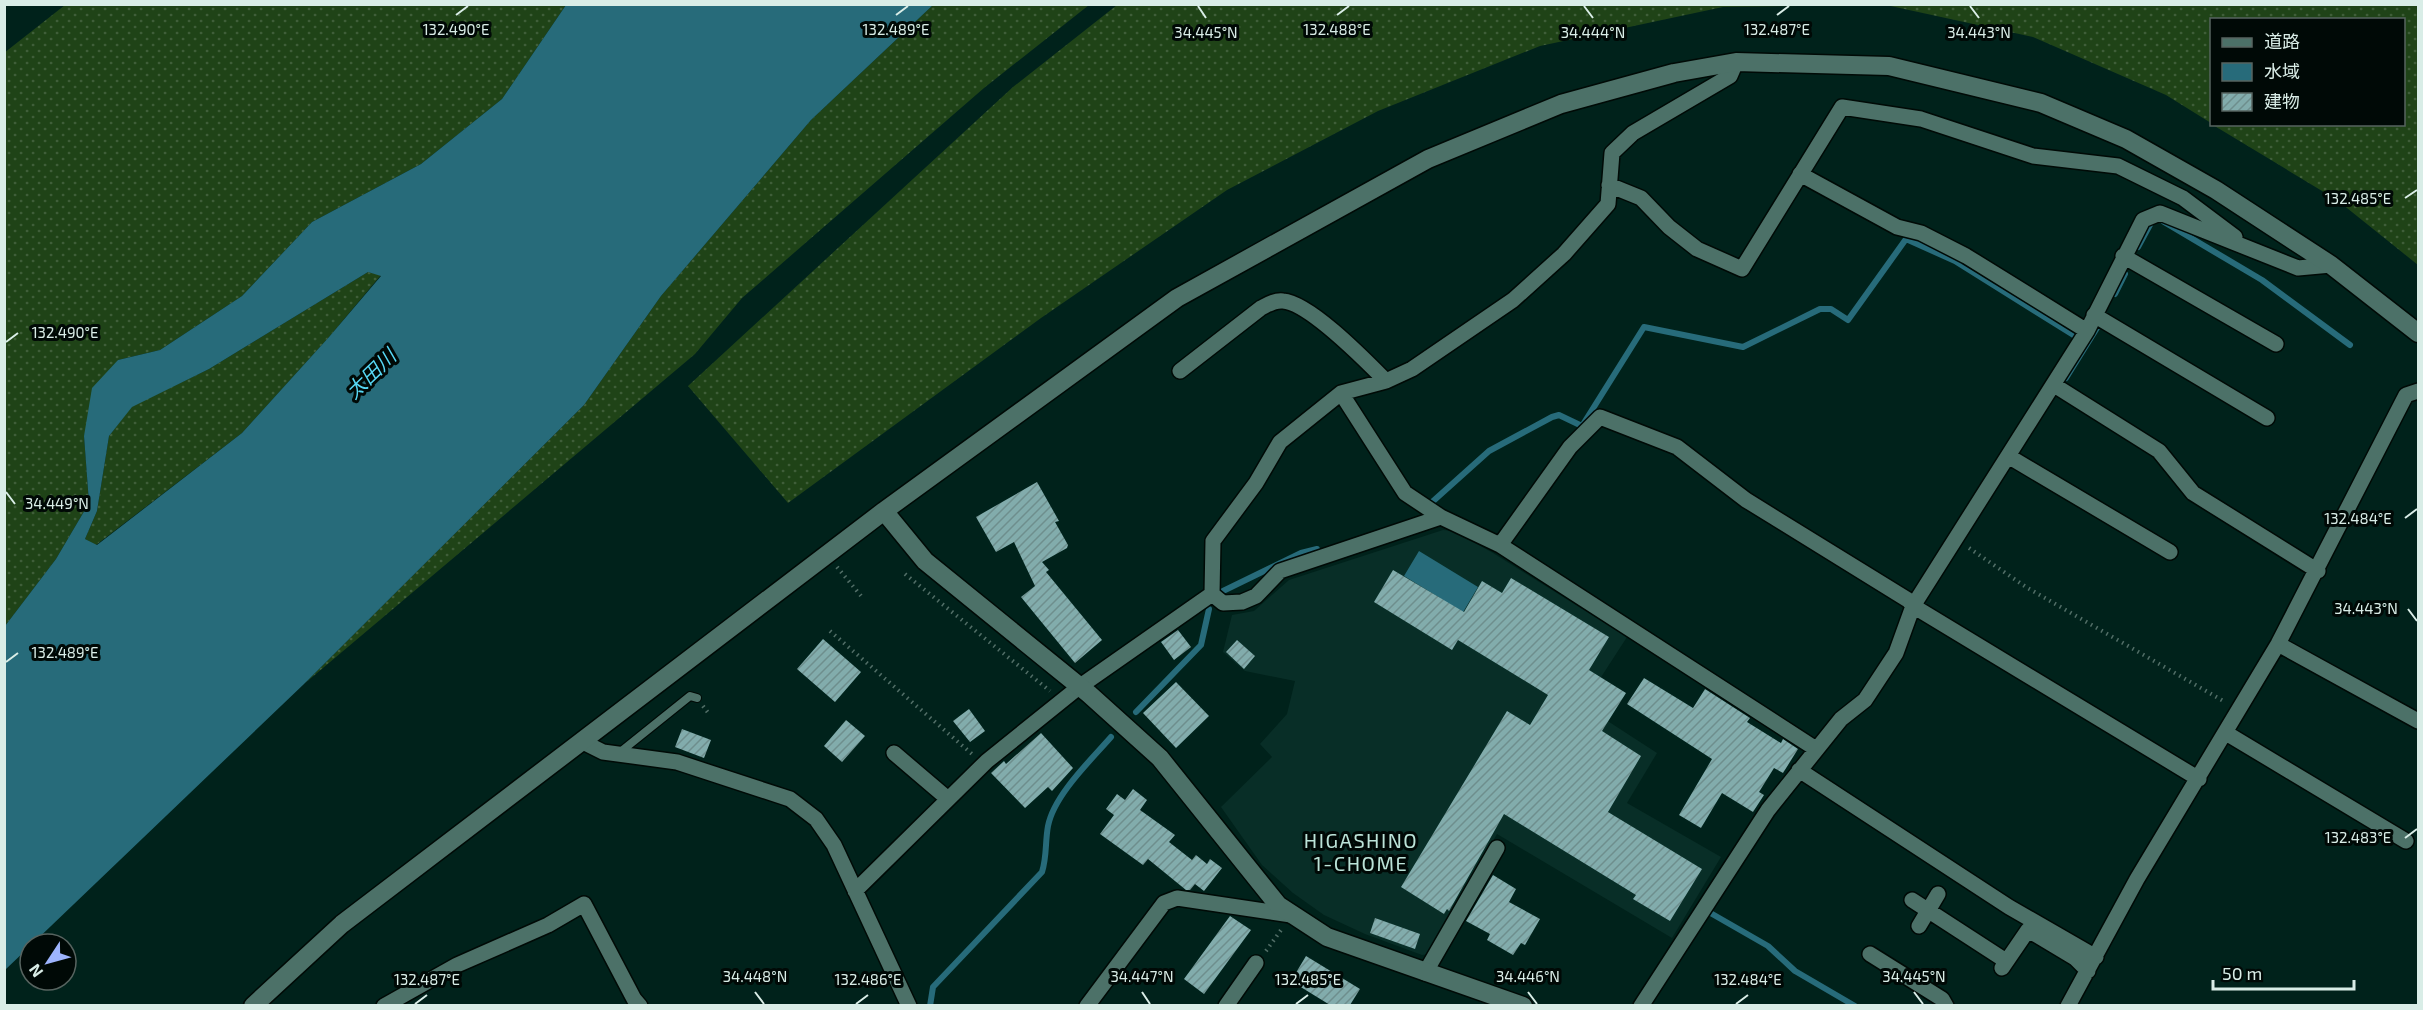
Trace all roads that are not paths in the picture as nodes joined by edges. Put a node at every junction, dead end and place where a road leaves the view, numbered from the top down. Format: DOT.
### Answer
graph roads {
  1 [pos="1736,62"];
  2 [pos="1800,174"];
  3 [pos="1609,185"];
  4 [pos="2250,249"];
  5 [pos="2123,256"];
  6 [pos="2331,265"];
  7 [pos="2094,315"];
  8 [pos="2087,331"];
  9 [pos="2418,333"];
  10 [pos="2276,344"];
  11 [pos="1180,370"];
  12 [pos="1386,381"];
  13 [pos="2054,385"];
  14 [pos="2418,391"];
  15 [pos="1341,393"];
  16 [pos="2268,418"];
  17 [pos="2008,456"];
  18 [pos="884,511"];
  19 [pos="1441,517"];
  20 [pos="1500,546"];
  21 [pos="2170,552"];
  22 [pos="2318,570"];
  23 [pos="1212,594"];
  24 [pos="1913,606"];
  25 [pos="2278,644"];
  26 [pos="1079,687"];
  27 [pos="697,698"];
  28 [pos="2418,721"];
  29 [pos="2226,733"];
  30 [pos="583,742"];
  31 [pos="1816,750"];
  32 [pos="894,753"];
  33 [pos="618,754"];
  34 [pos="1799,770"];
  35 [pos="2199,779"];
  36 [pos="948,799"];
  37 [pos="2406,841"];
  38 [pos="1497,848"];
  39 [pos="855,891"];
  40 [pos="1938,894"];
  41 [pos="1912,900"];
  42 [pos="1928,911"];
  43 [pos="1291,915"];
  44 [pos="1919,926"];
  45 [pos="1870,954"];
  46 [pos="2096,957"];
  47 [pos="1256,963"];
  48 [pos="2088,971"];
  49 [pos="1425,973"];
  50 [pos="253,1005"];
  51 [pos="384,1005"];
  52 [pos="640,1005"];
  53 [pos="909,1005"];
  54 [pos="1087,1005"];
  55 [pos="1226,1005"];
  56 [pos="1523,1005"];
  57 [pos="1641,1005"];
  58 [pos="1946,1005"];
  59 [pos="2067,1005"];
  1 -- 3 [label="street"];
  1 -- 6 [label="street"];
  1 -- 18 [label="street"];
  2 -- 3 [label="street"];
  2 -- 4 [label="street"];
  2 -- 8 [label="street"];
  3 -- 12 [label="street"];
  4 -- 5 [label="street"];
  4 -- 6 [label="street"];
  5 -- 7 [label="street"];
  5 -- 10 [label="street"];
  6 -- 9 [label="street"];
  7 -- 8 [label="street"];
  7 -- 16 [label="street"];
  8 -- 13 [label="street"];
  11 -- 12 [label="street"];
  12 -- 15 [label="street"];
  13 -- 17 [label="street"];
  13 -- 22 [label="street"];
  14 -- 22 [label="street"];
  15 -- 19 [label="street"];
  15 -- 23 [label="street"];
  17 -- 21 [label="street"];
  17 -- 24 [label="street"];
  18 -- 26 [label="street"];
  18 -- 30 [label="street"];
  19 -- 20 [label="street"];
  19 -- 23 [label="street"];
  20 -- 24 [label="street"];
  20 -- 31 [label="street"];
  22 -- 25 [label="street"];
  23 -- 26 [label="street"];
  24 -- 31 [label="street"];
  24 -- 35 [label="street"];
  25 -- 28 [label="street"];
  25 -- 29 [label="street"];
  26 -- 36 [label="street"];
  26 -- 43 [label="street"];
  27 -- 33 [label="lane"];
  29 -- 35 [label="street"];
  29 -- 37 [label="street"];
  30 -- 33 [label="street"];
  30 -- 50 [label="street"];
  31 -- 34 [label="street"];
  32 -- 36 [label="street"];
  33 -- 39 [label="street"];
  34 -- 46 [label="street"];
  34 -- 57 [label="street"];
  35 -- 46 [label="street"];
  36 -- 39 [label="street"];
  38 -- 49 [label="street"];
  39 -- 53 [label="street"];
  40 -- 42 [label="street"];
  41 -- 42 [label="street"];
  42 -- 44 [label="street"];
  42 -- 48 [label="street"];
  43 -- 49 [label="street"];
  43 -- 54 [label="street"];
  45 -- 58 [label="street"];
  46 -- 48 [label="street"];
  47 -- 55 [label="street"];
  48 -- 59 [label="street"];
  49 -- 56 [label="street"];
  51 -- 52 [label="street"];
}
